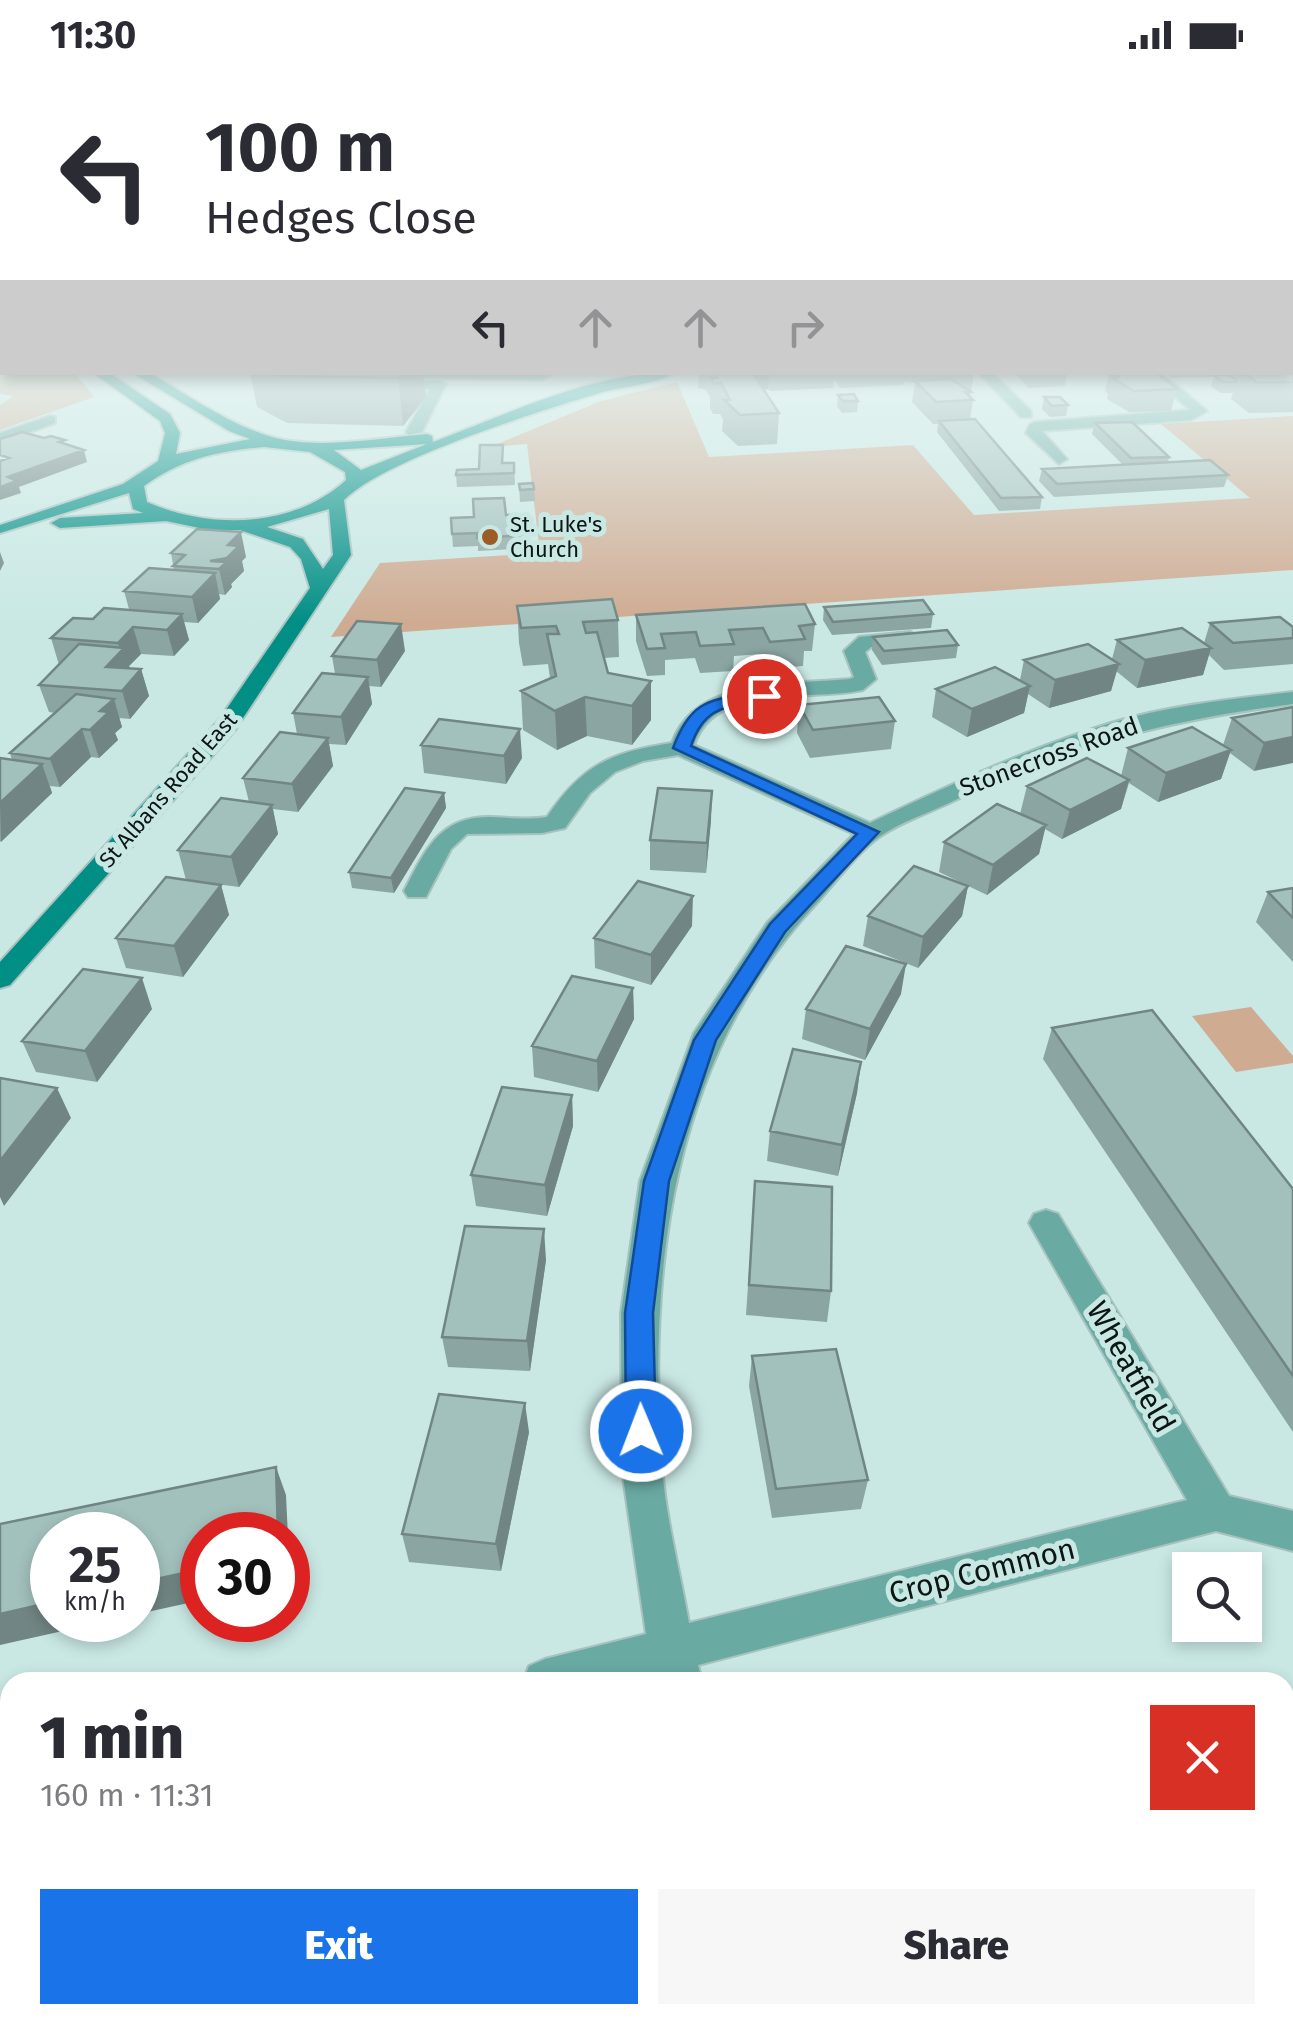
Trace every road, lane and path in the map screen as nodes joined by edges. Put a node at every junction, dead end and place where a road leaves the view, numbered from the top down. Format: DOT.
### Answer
graph roads {
  1 [pos="171,440"];
  2 [pos="269,440"];
  3 [pos="399,440"];
  4 [pos="455,440"];
  5 [pos="1040,440"];
  6 [pos="280,444"];
  7 [pos="310,448"];
  8 [pos="1059,459"];
  9 [pos="165,463"];
  10 [pos="354,481"];
  11 [pos="136,485"];
  12 [pos="336,499"];
  13 [pos="162,518"];
  14 [pos="222,525"];
  15 [pos="2,530"];
  16 [pos="318,586"];
  17 [pos="918,638"];
  18 [pos="1293,698"];
  19 [pos="682,748"];
  20 [pos="870,832"];
  21 [pos="417,891"];
  22 [pos="0,979"];
  23 [pos="1046,1223"];
  24 [pos="1216,1512"];
  25 [pos="1293,1531"];
  26 [pos="675,1666"];
  27 [pos="626,1672"];
  1 -- 9 [label="main road"];
  2 -- 6 [label="main road"];
  3 -- 7 [label="main road"];
  4 -- 10 [label="main road"];
  5 -- 8 [label="street"];
  6 -- 7 [label="main road"];
  6 -- 9 [label="main road"];
  7 -- 10 [label="main road"];
  9 -- 11 [label="main road"];
  10 -- 12 [label="main road"];
  11 -- 13 [label="main road"];
  11 -- 15 [label="main road"];
  12 -- 14 [label="main road"];
  12 -- 16 [label="main road, St Albans Road East"];
  13 -- 14 [label="main road"];
  13 -- 15 [label="main road"];
  14 -- 16 [label="main road"];
  16 -- 22 [label="main road, St Albans Road East"];
  17 -- 19 [label="street"];
  18 -- 20 [label="street, Stonecross Road"];
  19 -- 20 [label="street"];
  19 -- 21 [label="street"];
  20 -- 26 [label="street, Stonecross Road"];
  23 -- 24 [label="street, Wheatfield"];
  24 -- 25 [label="street, Crop Common"];
  24 -- 26 [label="street, Crop Common"];
  26 -- 27 [label="street"];
}
